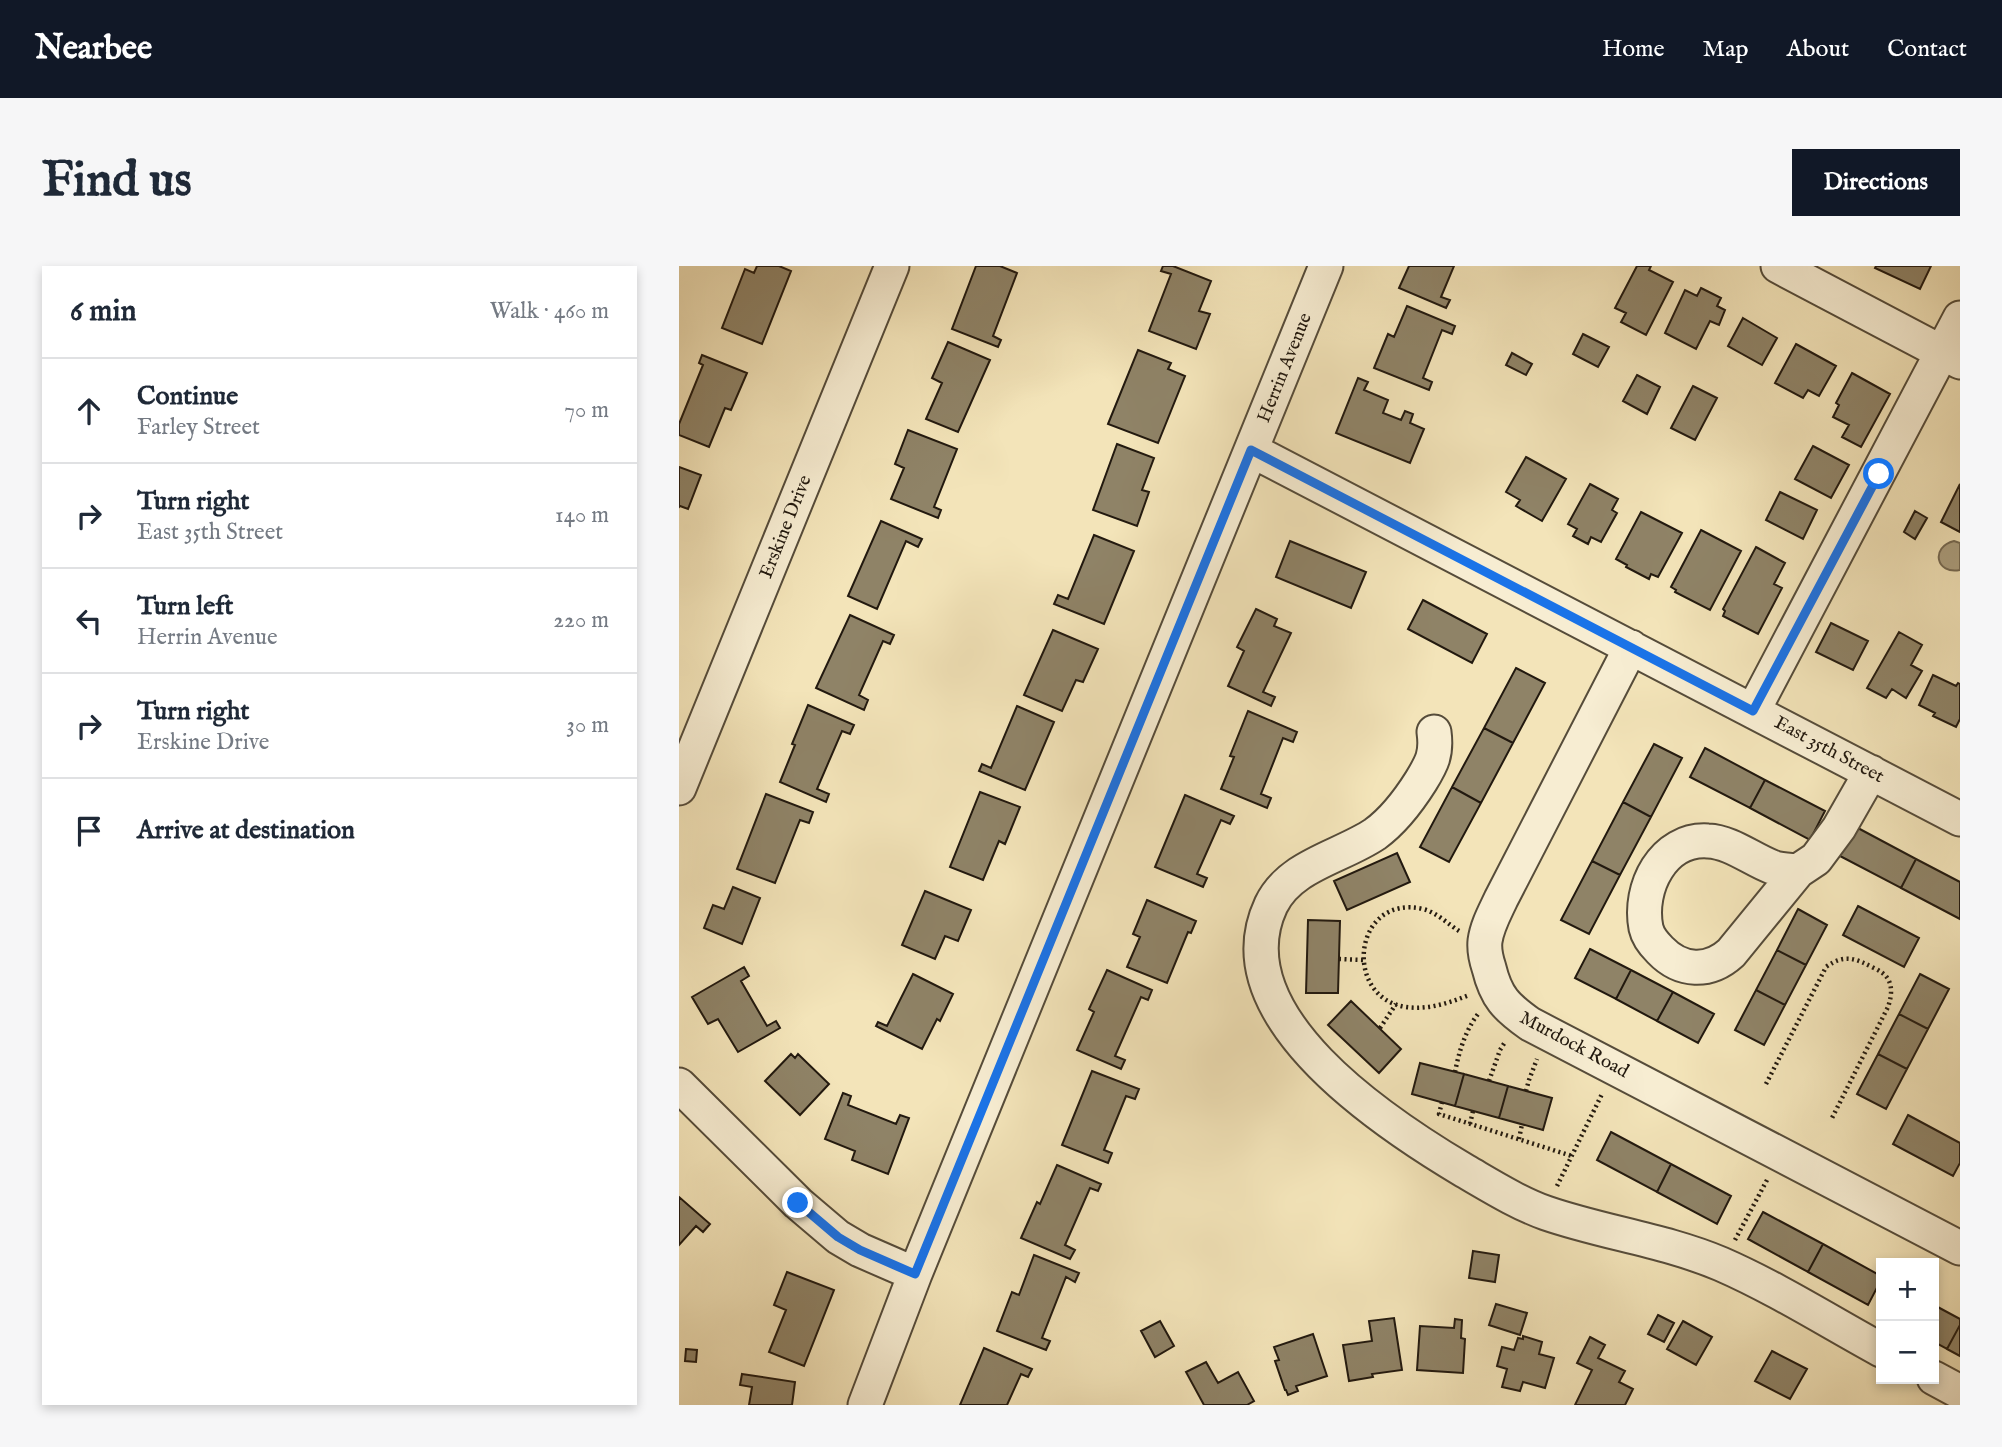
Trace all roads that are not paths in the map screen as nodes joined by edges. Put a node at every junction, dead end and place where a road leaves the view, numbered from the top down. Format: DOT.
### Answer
graph roads {
  1 [pos="892,266"];
  2 [pos="1326,266"];
  3 [pos="1778,266"];
  4 [pos="1960,318"];
  5 [pos="1951,357"];
  6 [pos="1251,450"];
  7 [pos="1631,647"];
  8 [pos="1753,711"];
  9 [pos="1434,732"];
  10 [pos="1871,772"];
  11 [pos="679,788"];
  12 [pos="1960,819"];
  13 [pos="1798,872"];
  14 [pos="680,1087"];
  15 [pos="1960,1248"];
  16 [pos="915,1274"];
  17 [pos="1876,1347"];
  18 [pos="1939,1381"];
  19 [pos="1960,1392"];
  20 [pos="865,1405"];
  1 -- 11 [label="street, Erskine Drive"];
  2 -- 6 [label="street, Herrin Avenue"];
  3 -- 5 [label="street"];
  4 -- 5 [label="street"];
  5 -- 8 [label="street"];
  6 -- 7 [label="street, East 35th Street"];
  6 -- 16 [label="street, Herrin Avenue"];
  7 -- 8 [label="street, East 35th Street"];
  7 -- 15 [label="street, Murdock Road"];
  8 -- 10 [label="street, East 35th Street"];
  9 -- 17 [label="street"];
  10 -- 12 [label="street, East 35th Street"];
  10 -- 13 [label="street"];
  13 -- 13 [label="street"];
  14 -- 16 [label="street"];
  16 -- 20 [label="street, Herrin Avenue"];
  18 -- 19 [label="street"];
}
